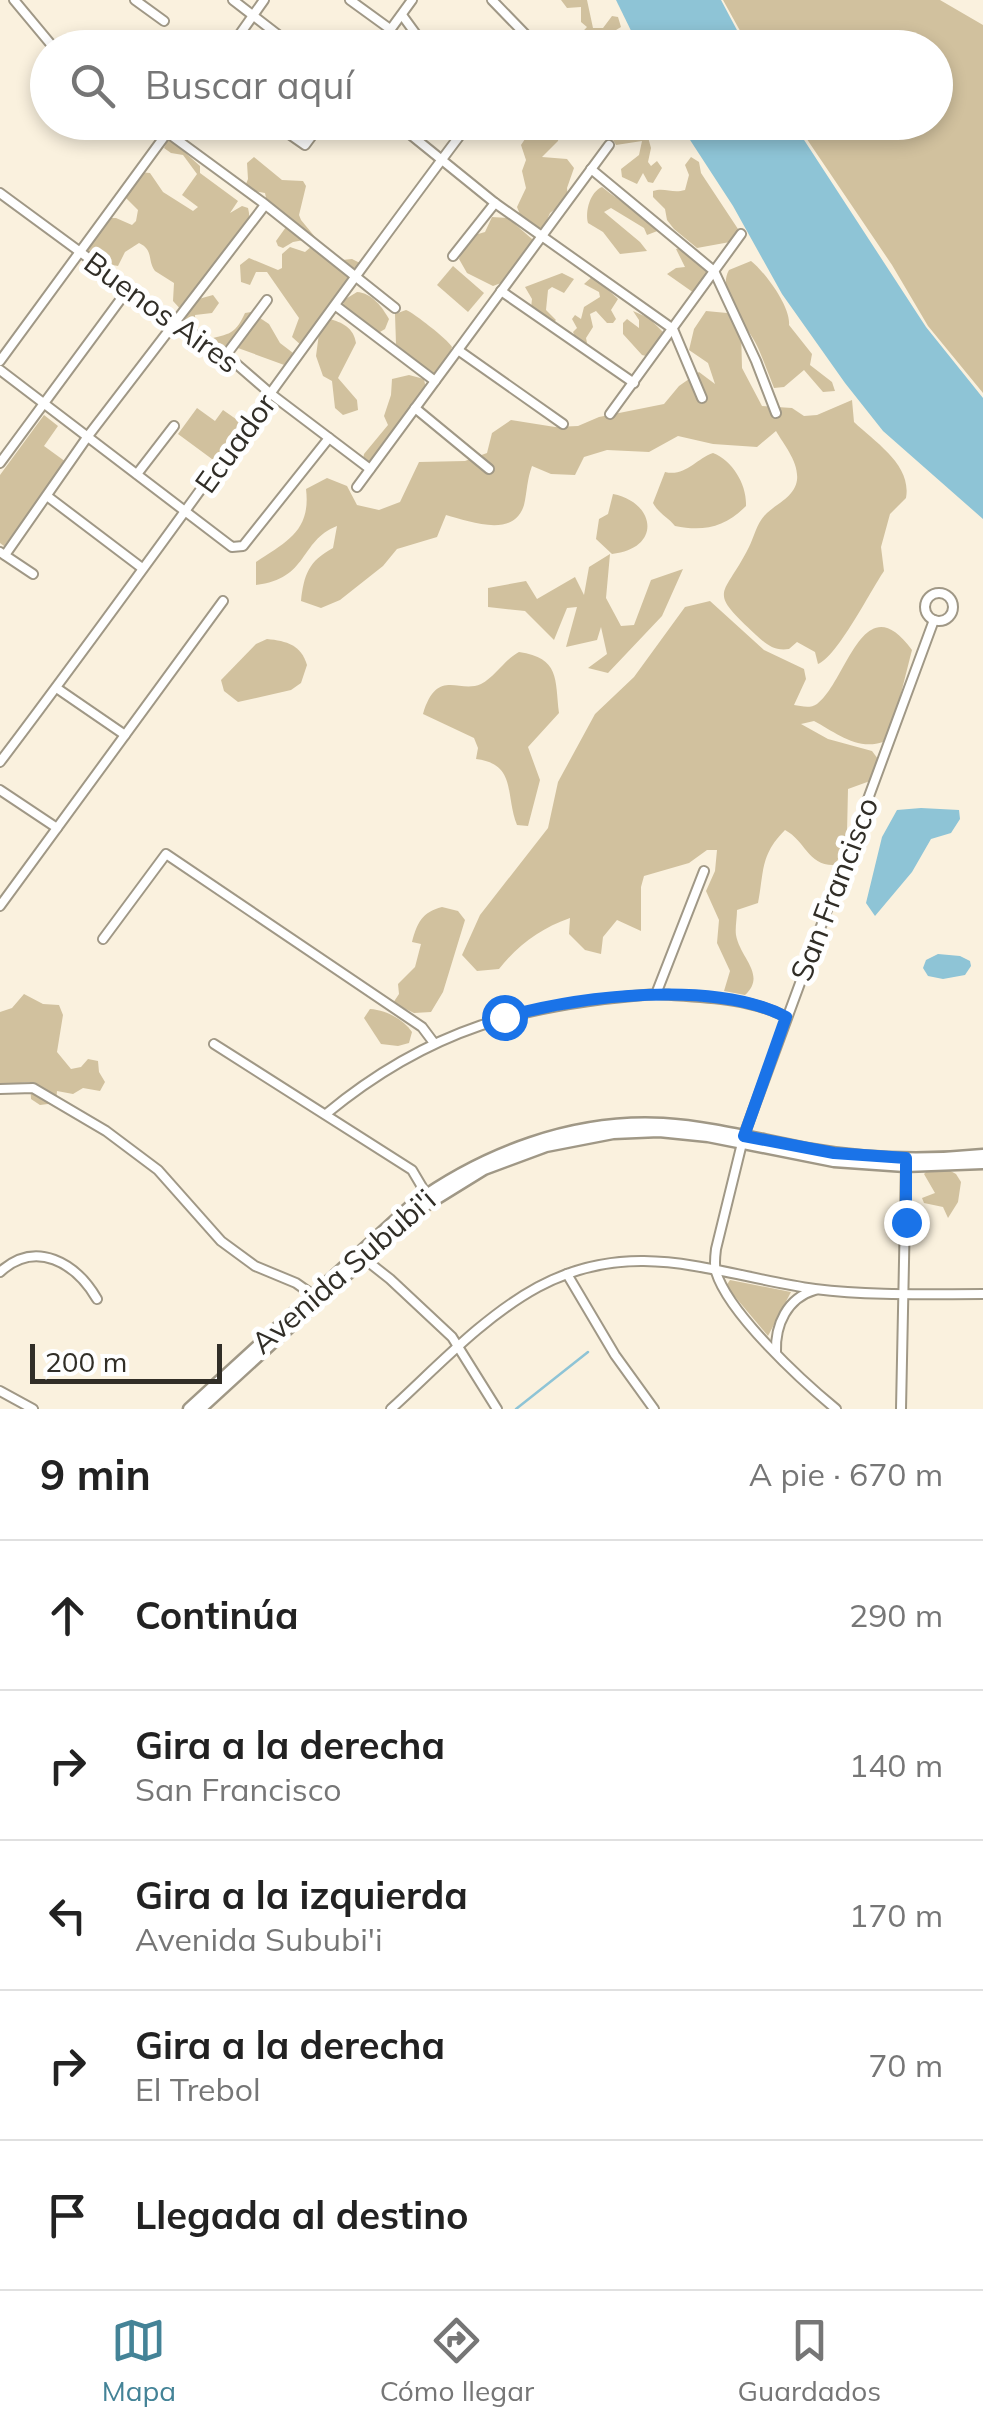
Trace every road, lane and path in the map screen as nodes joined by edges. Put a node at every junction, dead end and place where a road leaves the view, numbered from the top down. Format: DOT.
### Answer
graph roads {
  1 [pos="14,0"];
  2 [pos="135,0"];
  3 [pos="233,0"];
  4 [pos="264,0"];
  5 [pos="350,0"];
  6 [pos="412,0"];
  7 [pos="498,3"];
  8 [pos="254,15"];
  9 [pos="402,15"];
  10 [pos="164,21"];
  11 [pos="390,29"];
  12 [pos="39,30"];
  13 [pos="243,30"];
  14 [pos="273,30"];
  15 [pos="413,30"];
  16 [pos="522,30"];
  17 [pos="162,140"];
  18 [pos="177,140"];
  19 [pos="418,140"];
  20 [pos="456,140"];
  21 [pos="609,145"];
  22 [pos="442,159"];
  23 [pos="591,169"];
  24 [pos="0,193"];
  25 [pos="494,204"];
  26 [pos="265,205"];
  27 [pos="741,234"];
  28 [pos="542,236"];
  29 [pos="80,252"];
  30 [pos="452,256"];
  31 [pos="714,271"];
  32 [pos="356,278"];
  33 [pos="129,288"];
  34 [pos="501,291"];
  35 [pos="266,300"];
  36 [pos="336,306"];
  37 [pos="395,308"];
  38 [pos="174,321"];
  39 [pos="673,328"];
  40 [pos="458,350"];
  41 [pos="226,355"];
  42 [pos="0,361"];
  43 [pos="0,370"];
  44 [pos="435,382"];
  45 [pos="634,383"];
  46 [pos="271,394"];
  47 [pos="702,398"];
  48 [pos="44,404"];
  49 [pos="416,408"];
  50 [pos="776,413"];
  51 [pos="610,414"];
  52 [pos="563,424"];
  53 [pos="174,426"];
  54 [pos="88,436"];
  55 [pos="329,438"];
  56 [pos="0,462"];
  57 [pos="489,468"];
  58 [pos="370,469"];
  59 [pos="137,474"];
  60 [pos="358,487"];
  61 [pos="48,496"];
  62 [pos="185,510"];
  63 [pos="2,554"];
  64 [pos="142,568"];
  65 [pos="33,574"];
  66 [pos="223,601"];
  67 [pos="934,620"];
  68 [pos="58,688"];
  69 [pos="125,735"];
  70 [pos="0,762"];
  71 [pos="0,790"];
  72 [pos="56,828"];
  73 [pos="704,872"];
  74 [pos="0,906"];
  75 [pos="102,939"];
  76 [pos="656,994"];
  77 [pos="786,1017"];
  78 [pos="434,1043"];
  79 [pos="214,1044"];
  80 [pos="0,1089"];
  81 [pos="326,1114"];
  82 [pos="743,1139"];
  83 [pos="983,1155"];
  84 [pos="906,1162"];
  85 [pos="983,1164"];
  86 [pos="428,1198"];
  87 [pos="360,1256"];
  88 [pos="714,1268"];
  89 [pos="0,1272"];
  90 [pos="567,1274"];
  91 [pos="818,1289"];
  92 [pos="983,1294"];
  93 [pos="313,1295"];
  94 [pos="905,1295"];
  95 [pos="97,1299"];
  96 [pos="459,1346"];
  97 [pos="776,1352"];
  98 [pos="0,1392"];
  99 [pos="31,1408"];
  100 [pos="189,1409"];
  101 [pos="200,1409"];
  102 [pos="391,1409"];
  103 [pos="497,1409"];
  104 [pos="654,1409"];
  105 [pos="836,1409"];
  106 [pos="901,1409"];
  1 -- 12 [label="street"];
  2 -- 10 [label="street"];
  3 -- 8 [label="street"];
  4 -- 8 [label="street"];
  5 -- 11 [label="street"];
  6 -- 9 [label="street"];
  7 -- 16 [label="street"];
  8 -- 13 [label="street"];
  8 -- 14 [label="street"];
  9 -- 11 [label="street"];
  9 -- 15 [label="street"];
  17 -- 29 [label="street"];
  18 -- 26 [label="street"];
  19 -- 22 [label="street"];
  20 -- 22 [label="street, Ecuador"];
  21 -- 23 [label="street"];
  22 -- 25 [label="street"];
  22 -- 32 [label="street, Ecuador"];
  23 -- 28 [label="street"];
  23 -- 31 [label="street"];
  24 -- 29 [label="street, Buenos Aires"];
  25 -- 28 [label="street"];
  25 -- 30 [label="street"];
  26 -- 32 [label="street"];
  26 -- 38 [label="street"];
  27 -- 31 [label="street"];
  28 -- 34 [label="street"];
  28 -- 39 [label="street"];
  29 -- 33 [label="street, Buenos Aires"];
  29 -- 42 [label="street"];
  31 -- 39 [label="street"];
  31 -- 50 [label="street"];
  32 -- 36 [label="street, Ecuador"];
  32 -- 37 [label="street"];
  33 -- 38 [label="street, Buenos Aires"];
  33 -- 48 [label="street"];
  34 -- 40 [label="street"];
  34 -- 45 [label="street"];
  35 -- 41 [label="street"];
  36 -- 44 [label="street"];
  36 -- 46 [label="street, Ecuador"];
  38 -- 41 [label="street, Buenos Aires"];
  38 -- 54 [label="street"];
  39 -- 45 [label="street"];
  39 -- 47 [label="street"];
  40 -- 44 [label="street"];
  40 -- 52 [label="street"];
  41 -- 46 [label="street, Buenos Aires"];
  43 -- 48 [label="street"];
  44 -- 49 [label="street"];
  45 -- 51 [label="street"];
  46 -- 55 [label="street, Buenos Aires"];
  46 -- 62 [label="street, Ecuador"];
  48 -- 54 [label="street"];
  48 -- 56 [label="street"];
  49 -- 57 [label="street"];
  49 -- 58 [label="street"];
  53 -- 59 [label="street"];
  54 -- 59 [label="street"];
  54 -- 61 [label="street"];
  55 -- 58 [label="street, Buenos Aires"];
  55 -- 62 [label="street"];
  58 -- 60 [label="street"];
  59 -- 62 [label="street"];
  61 -- 63 [label="street"];
  61 -- 64 [label="street"];
  62 -- 64 [label="street, Ecuador"];
  63 -- 65 [label="street"];
  64 -- 68 [label="street, Ecuador"];
  66 -- 69 [label="street"];
  67 -- 77 [label="street, San Francisco"];
  68 -- 69 [label="street"];
  68 -- 70 [label="street, Ecuador"];
  69 -- 72 [label="street"];
  71 -- 72 [label="street"];
  72 -- 74 [label="street"];
  73 -- 76 [label="street"];
  75 -- 78 [label="street"];
  76 -- 77 [label="street"];
  76 -- 78 [label="street"];
  77 -- 82 [label="street, San Francisco"];
  78 -- 81 [label="street"];
  79 -- 81 [label="street"];
  80 -- 93 [label="street"];
  81 -- 86 [label="street"];
  82 -- 84 [label="street, Avenida Sububi'i"];
  82 -- 86 [label="street, Avenida Sububi'i"];
  82 -- 88 [label="street, San Francisco"];
  83 -- 84 [label="street, Avenida Sububi'i"];
  84 -- 85 [label="street, Avenida Sububi'i"];
  84 -- 94 [label="street"];
  86 -- 87 [label="street, Avenida Sububi'i"];
  87 -- 93 [label="street, Avenida Sububi'i"];
  87 -- 96 [label="street"];
  87 -- 101 [label="street, Avenida Sububi'i"];
  88 -- 90 [label="street"];
  88 -- 91 [label="street"];
  88 -- 97 [label="street"];
  89 -- 95 [label="street"];
  90 -- 96 [label="street"];
  90 -- 104 [label="street"];
  91 -- 94 [label="street"];
  91 -- 97 [label="street"];
  92 -- 94 [label="street"];
  93 -- 100 [label="street, Avenida Sububi'i"];
  94 -- 106 [label="street"];
  96 -- 102 [label="street"];
  96 -- 103 [label="street"];
  97 -- 105 [label="street"];
  98 -- 99 [label="street"];
}
